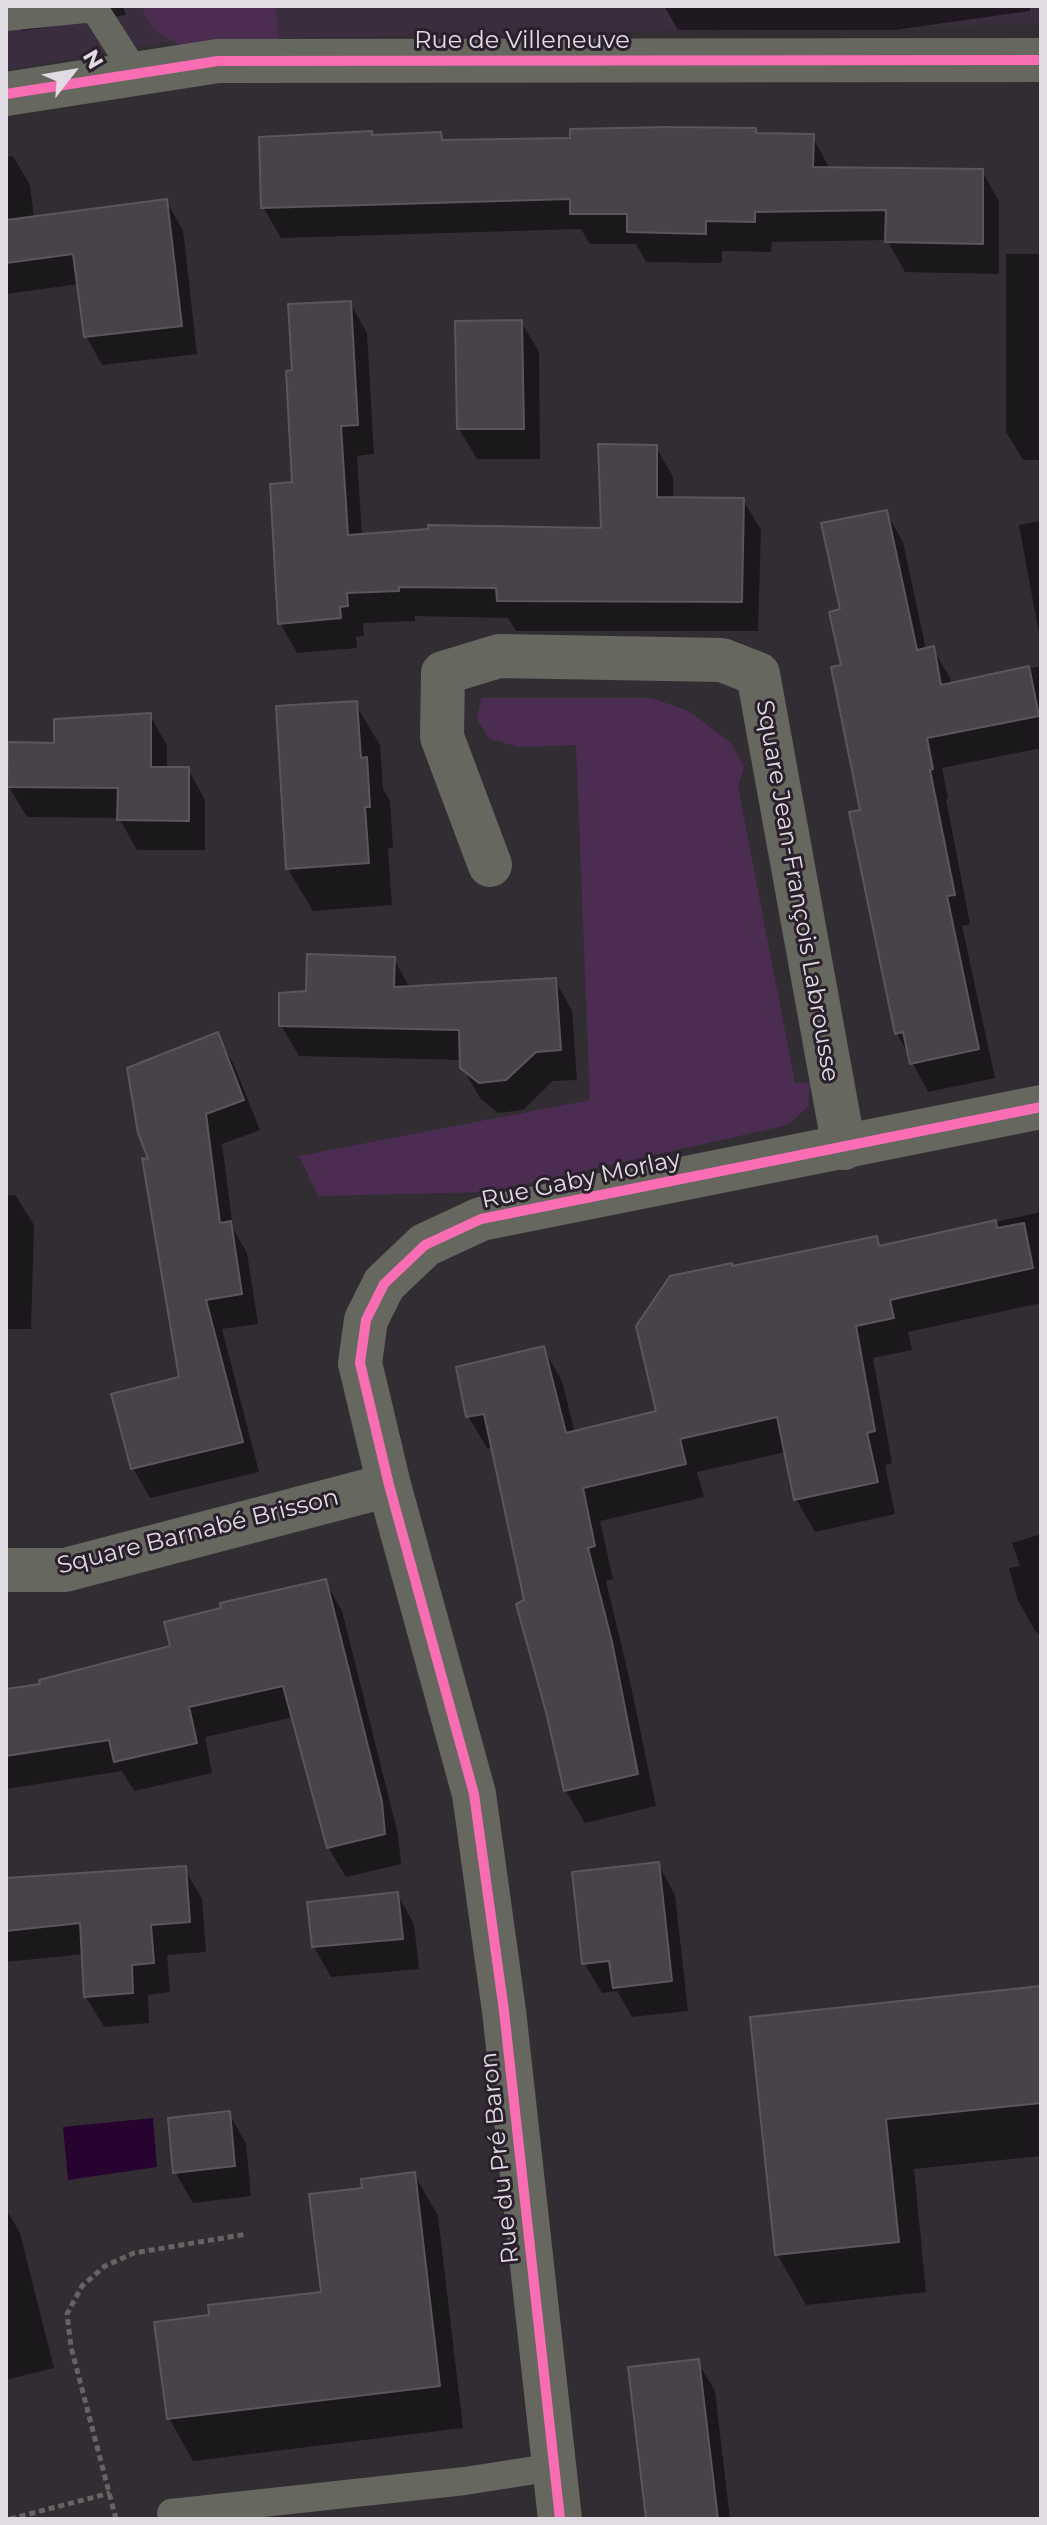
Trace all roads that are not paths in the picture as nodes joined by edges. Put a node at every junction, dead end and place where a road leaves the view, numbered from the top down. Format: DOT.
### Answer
graph roads {
  1 [pos="6,17"];
  2 [pos="1041,60"];
  3 [pos="136,74"];
  4 [pos="6,94"];
  5 [pos="490,865"];
  6 [pos="1041,1107"];
  7 [pos="844,1148"];
  8 [pos="389,1485"];
  9 [pos="6,1570"];
  10 [pos="474,1794"];
  11 [pos="554,2467"];
  12 [pos="171,2513"];
  13 [pos="560,2519"];
  1 -- 3 [label="lane"];
  2 -- 3 [label="street, Rue de Villeneuve"];
  3 -- 4 [label="street, Rue de Villeneuve"];
  5 -- 7 [label="street, Square Jean-François Labrousse"];
  6 -- 7 [label="street, Rue Gaby Morlay"];
  7 -- 8 [label="street, Rue Gaby Morlay"];
  8 -- 9 [label="street, Square Barnabé Brisson"];
  8 -- 10 [label="street, Rue Gaby Morlay"];
  10 -- 11 [label="street, Rue du Pré Baron"];
  11 -- 12 [label="lane"];
  11 -- 13 [label="street, Rue du Pré Baron"];
}
